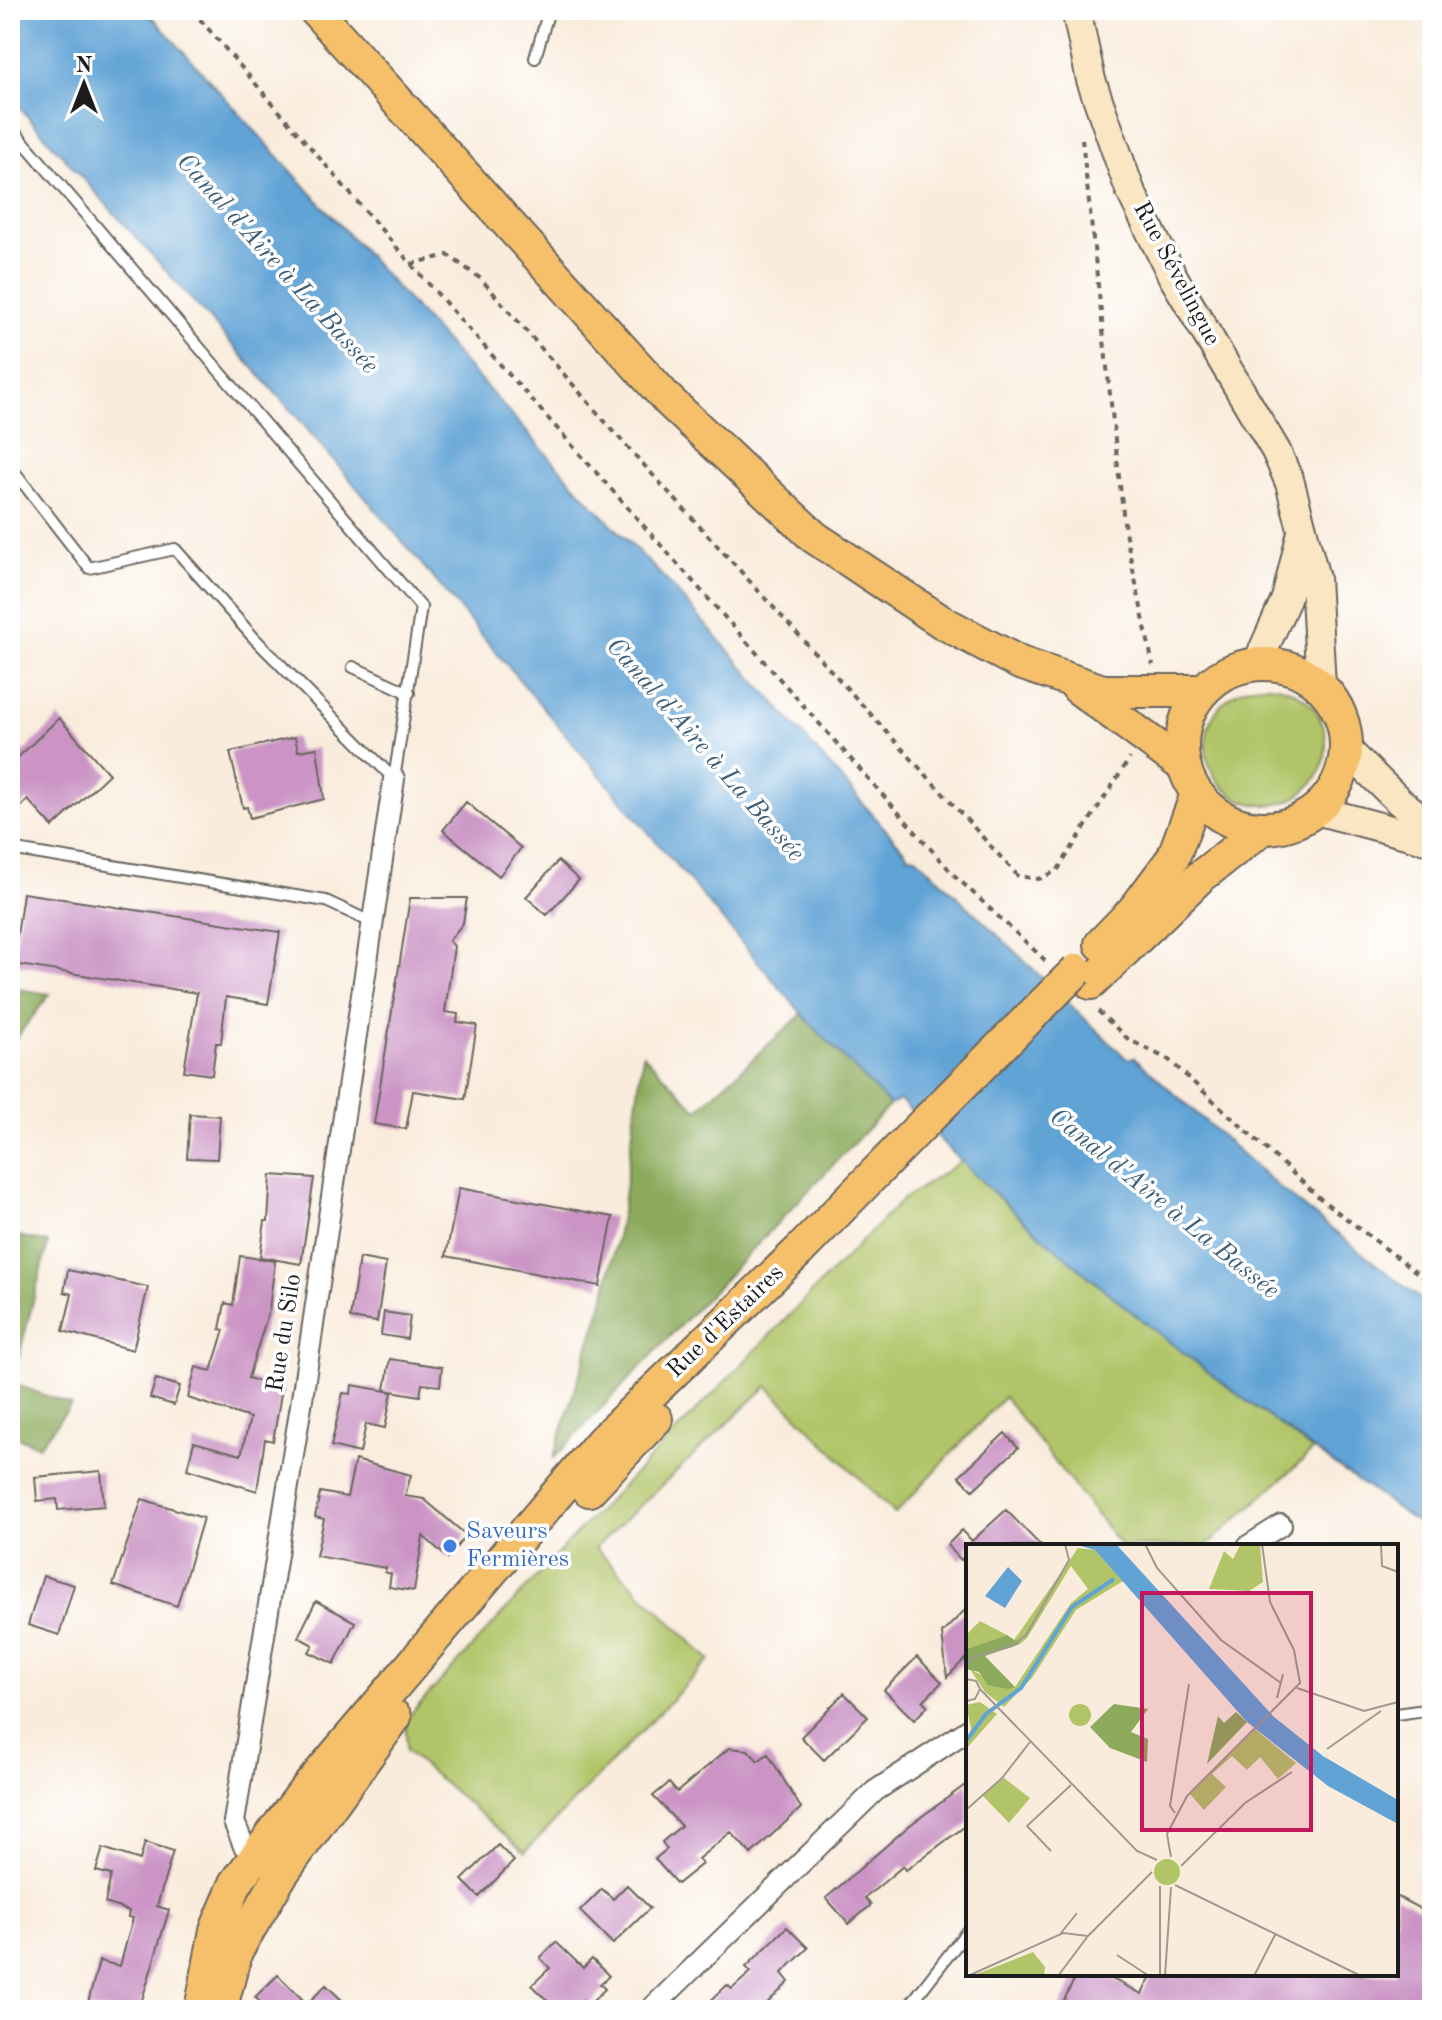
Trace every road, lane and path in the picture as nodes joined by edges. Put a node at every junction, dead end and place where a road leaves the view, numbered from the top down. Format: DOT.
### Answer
graph roads {
  1 [pos="192,10"];
  2 [pos="315,10"];
  3 [pos="549,10"];
  4 [pos="1076,10"];
  5 [pos="535,58"];
  6 [pos="10,126"];
  7 [pos="1081,127"];
  8 [pos="411,264"];
  9 [pos="10,466"];
  10 [pos="1303,527"];
  11 [pos="1257,664"];
  12 [pos="353,667"];
  13 [pos="1154,677"];
  14 [pos="1065,680"];
  15 [pos="1321,686"];
  16 [pos="1202,691"];
  17 [pos="409,693"];
  18 [pos="1135,749"];
  19 [pos="1346,749"];
  20 [pos="394,779"];
  21 [pos="1191,780"];
  22 [pos="1316,810"];
  23 [pos="1432,827"];
  24 [pos="1263,828"];
  25 [pos="1432,841"];
  26 [pos="10,849"];
  27 [pos="373,923"];
  28 [pos="1078,981"];
  29 [pos="931,1129"];
  30 [pos="1432,1284"];
  31 [pos="1281,1525"];
  32 [pos="1251,1544"];
  33 [pos="1432,1709"];
  34 [pos="1398,1714"];
  35 [pos="966,1731"];
  36 [pos="253,1856"];
  37 [pos="281,1875"];
  38 [pos="966,1933"];
  39 [pos="201,2010"];
  40 [pos="220,2010"];
  41 [pos="650,2010"];
  42 [pos="906,2010"];
  1 -- 8 [label="path"];
  2 -- 14 [label="main road"];
  3 -- 5 [label="lane"];
  4 -- 10 [label="main road, Rue Sévelingue"];
  6 -- 17 [label="lane"];
  7 -- 13 [label="path"];
  8 -- 18 [label="path"];
  8 -- 28 [label="path"];
  9 -- 20 [label="lane"];
  10 -- 11 [label="main road, Rue Sévelingue"];
  10 -- 15 [label="main road, Rue Sévelingue"];
  11 -- 15 [label="main road"];
  11 -- 16 [label="main road"];
  12 -- 17 [label="lane"];
  14 -- 16 [label="main road"];
  14 -- 21 [label="main road"];
  15 -- 19 [label="main road"];
  16 -- 21 [label="main road"];
  17 -- 20 [label="lane"];
  19 -- 22 [label="main road"];
  19 -- 23 [label="main road"];
  20 -- 27 [label="street, Rue du Silo"];
  21 -- 24 [label="main road"];
  21 -- 28 [label="main road"];
  22 -- 24 [label="main road"];
  22 -- 25 [label="main road"];
  24 -- 28 [label="main road"];
  26 -- 27 [label="lane"];
  27 -- 36 [label="street, Rue du Silo"];
  28 -- 29 [label="main road"];
  28 -- 30 [label="path"];
  29 -- 36 [label="main road, Rue d'Estaires"];
  29 -- 37 [label="main road"];
  31 -- 32 [label="street"];
  33 -- 34 [label="lane"];
  35 -- 41 [label="street"];
  36 -- 37 [label="street, Rue du Silo"];
  36 -- 39 [label="main road, Rue d'Estaires"];
  37 -- 40 [label="main road"];
  38 -- 42 [label="lane"];
}
